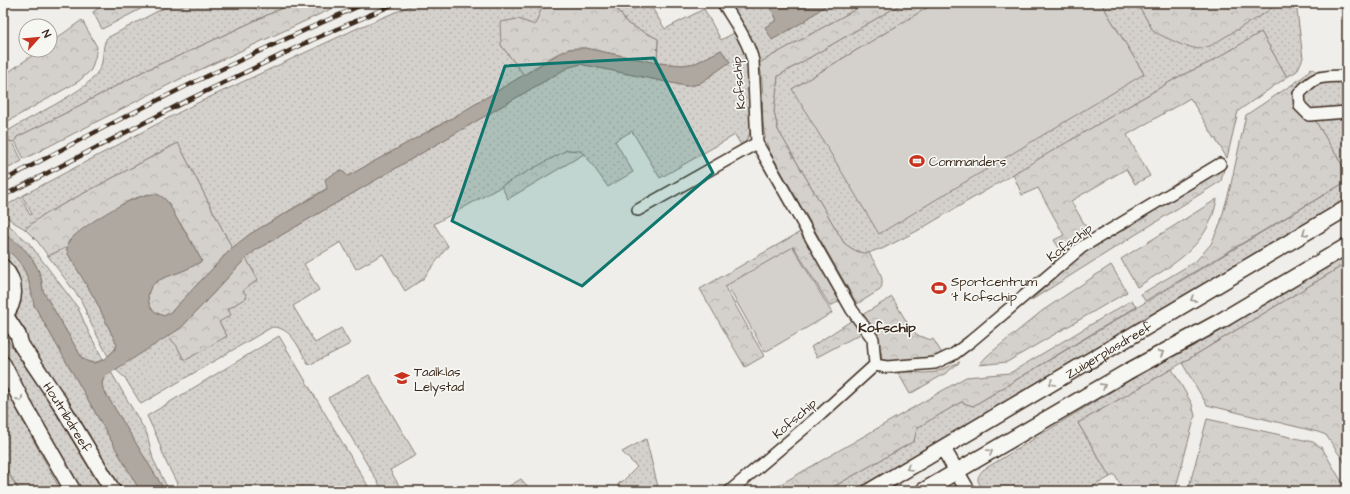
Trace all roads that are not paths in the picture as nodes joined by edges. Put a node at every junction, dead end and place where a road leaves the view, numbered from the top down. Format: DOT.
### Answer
graph roads {
  1 [pos="723,3"];
  2 [pos="1345,76"];
  3 [pos="1347,112"];
  4 [pos="757,143"];
  5 [pos="1220,164"];
  6 [pos="1347,208"];
  7 [pos="638,210"];
  8 [pos="1347,246"];
  9 [pos="3,267"];
  10 [pos="3,284"];
  11 [pos="4,314"];
  12 [pos="3,364"];
  13 [pos="875,365"];
  14 [pos="943,448"];
  15 [pos="957,471"];
  16 [pos="73,491"];
  17 [pos="113,491"];
  18 [pos="730,491"];
  19 [pos="870,491"];
  20 [pos="923,491"];
  21 [pos="968,491"];
  1 -- 4 [label="street, Kofschip"];
  2 -- 3 [label="street"];
  4 -- 7 [label="street"];
  4 -- 13 [label="street, Kofschip"];
  5 -- 13 [label="street, Kofschip"];
  6 -- 14 [label="main road, Zuigerplasdreef, one-way"];
  15 -- 8 [label="main road, Zuigerplasdreef, one-way"];
  9 -- 11 [label="main road"];
  10 -- 11 [label="main road"];
  11 -- 17 [label="main road, Houtribdreef"];
  12 -- 16 [label="main road, one-way"];
  13 -- 18 [label="street, Kofschip"];
  14 -- 15 [label="street"];
  14 -- 19 [label="main road, Zuigerplasdreef, one-way"];
  15 -- 20 [label="main road, Zuigerplasdreef"];
  15 -- 21 [label="street"];
}
